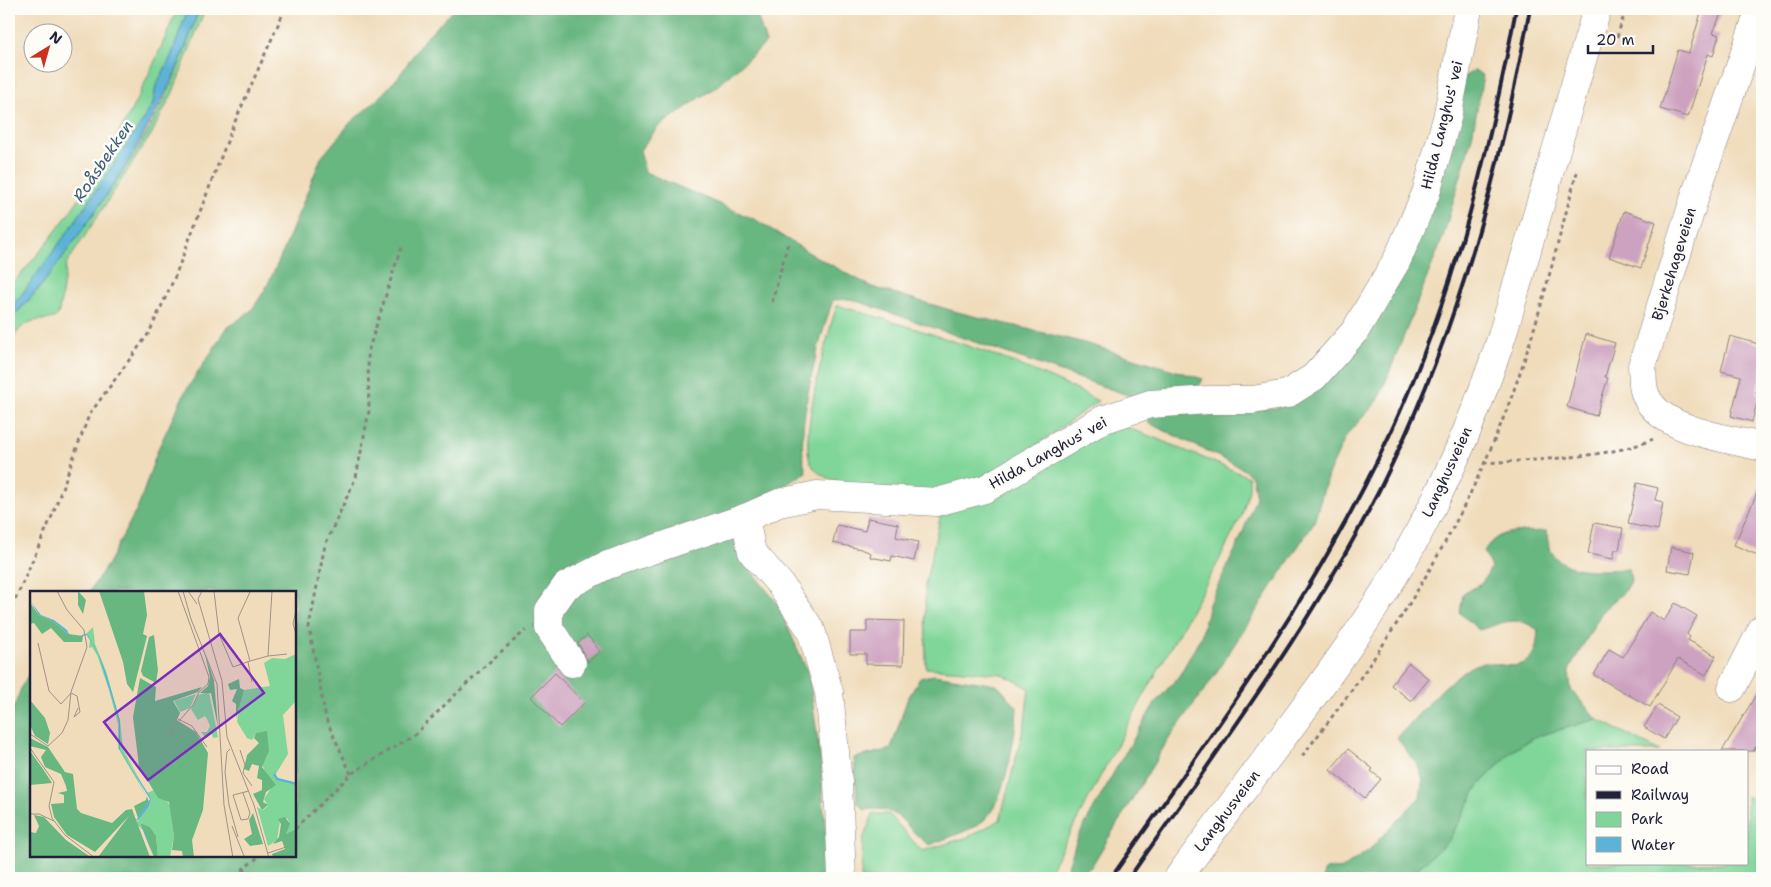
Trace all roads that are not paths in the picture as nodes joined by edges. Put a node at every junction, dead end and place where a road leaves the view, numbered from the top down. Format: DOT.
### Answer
graph roads {
  1 [pos="1468,9"];
  2 [pos="1597,9"];
  3 [pos="1760,9"];
  4 [pos="1762,447"];
  5 [pos="745,518"];
  6 [pos="1762,629"];
  7 [pos="1756,657"];
  8 [pos="572,663"];
  9 [pos="1732,688"];
  10 [pos="842,878"];
  11 [pos="1178,878"];
  1 -- 5 [label="street, Hilda Langhus' vei"];
  2 -- 11 [label="street, Langhusveien"];
  3 -- 4 [label="street, Bjerkehageveien"];
  5 -- 8 [label="street, Hilda Langhus' vei"];
  5 -- 10 [label="street"];
  6 -- 7 [label="street"];
  7 -- 9 [label="street"];
}
